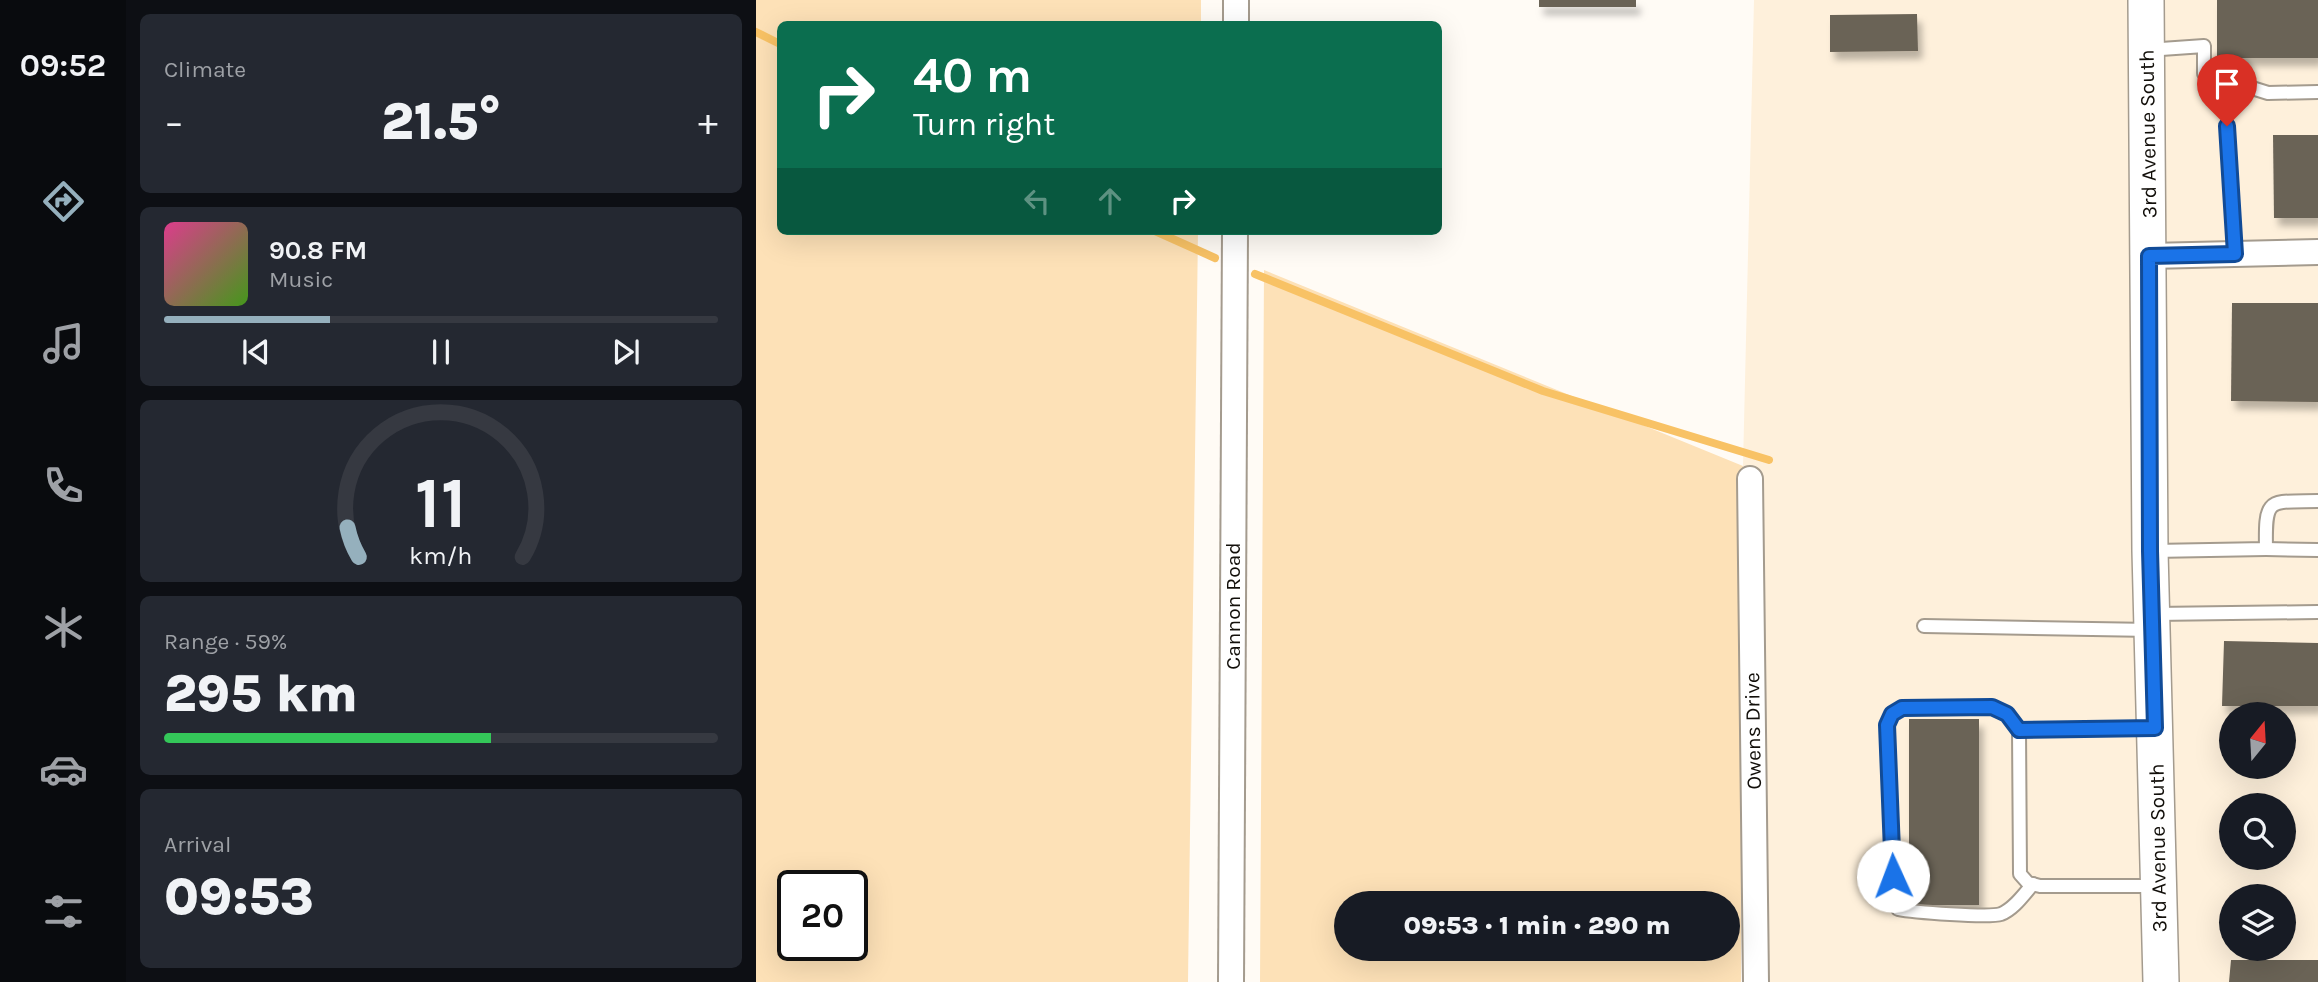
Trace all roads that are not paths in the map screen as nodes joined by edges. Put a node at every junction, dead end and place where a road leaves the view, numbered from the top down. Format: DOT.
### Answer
graph roads {
  1 [pos="1236,0"];
  2 [pos="2146,0"];
  3 [pos="1236,21"];
  4 [pos="2147,50"];
  5 [pos="2318,92"];
  6 [pos="2227,126"];
  7 [pos="1235,235"];
  8 [pos="2318,252"];
  9 [pos="2235,254"];
  10 [pos="2149,256"];
  11 [pos="1750,479"];
  12 [pos="2318,501"];
  13 [pos="2266,549"];
  14 [pos="2318,550"];
  15 [pos="2150,551"];
  16 [pos="2318,612"];
  17 [pos="2152,622"];
  18 [pos="1924,626"];
  19 [pos="2155,728"];
  20 [pos="2019,730"];
  21 [pos="2033,884"];
  22 [pos="2159,886"];
  23 [pos="1231,982"];
  24 [pos="1756,982"];
  25 [pos="2161,982"];
  1 -- 3 [label="street"];
  2 -- 4 [label="main road, 3rd Avenue South"];
  4 -- 5 [label="lane"];
  4 -- 10 [label="main road, 3rd Avenue South"];
  6 -- 9 [label="lane"];
  7 -- 23 [label="street, Cannon Road"];
  8 -- 9 [label="street"];
  9 -- 10 [label="street"];
  10 -- 15 [label="main road, 3rd Avenue South"];
  11 -- 24 [label="street, Owens Drive"];
  12 -- 13 [label="lane"];
  13 -- 14 [label="lane"];
  13 -- 15 [label="lane"];
  15 -- 17 [label="main road, 3rd Avenue South"];
  16 -- 17 [label="lane"];
  17 -- 18 [label="lane"];
  17 -- 19 [label="main road, 3rd Avenue South"];
  19 -- 20 [label="lane"];
  19 -- 22 [label="main road, 3rd Avenue South"];
  20 -- 21 [label="lane"];
  20 -- 21 [label="lane"];
  21 -- 22 [label="lane"];
  22 -- 25 [label="main road, 3rd Avenue South"];
}
